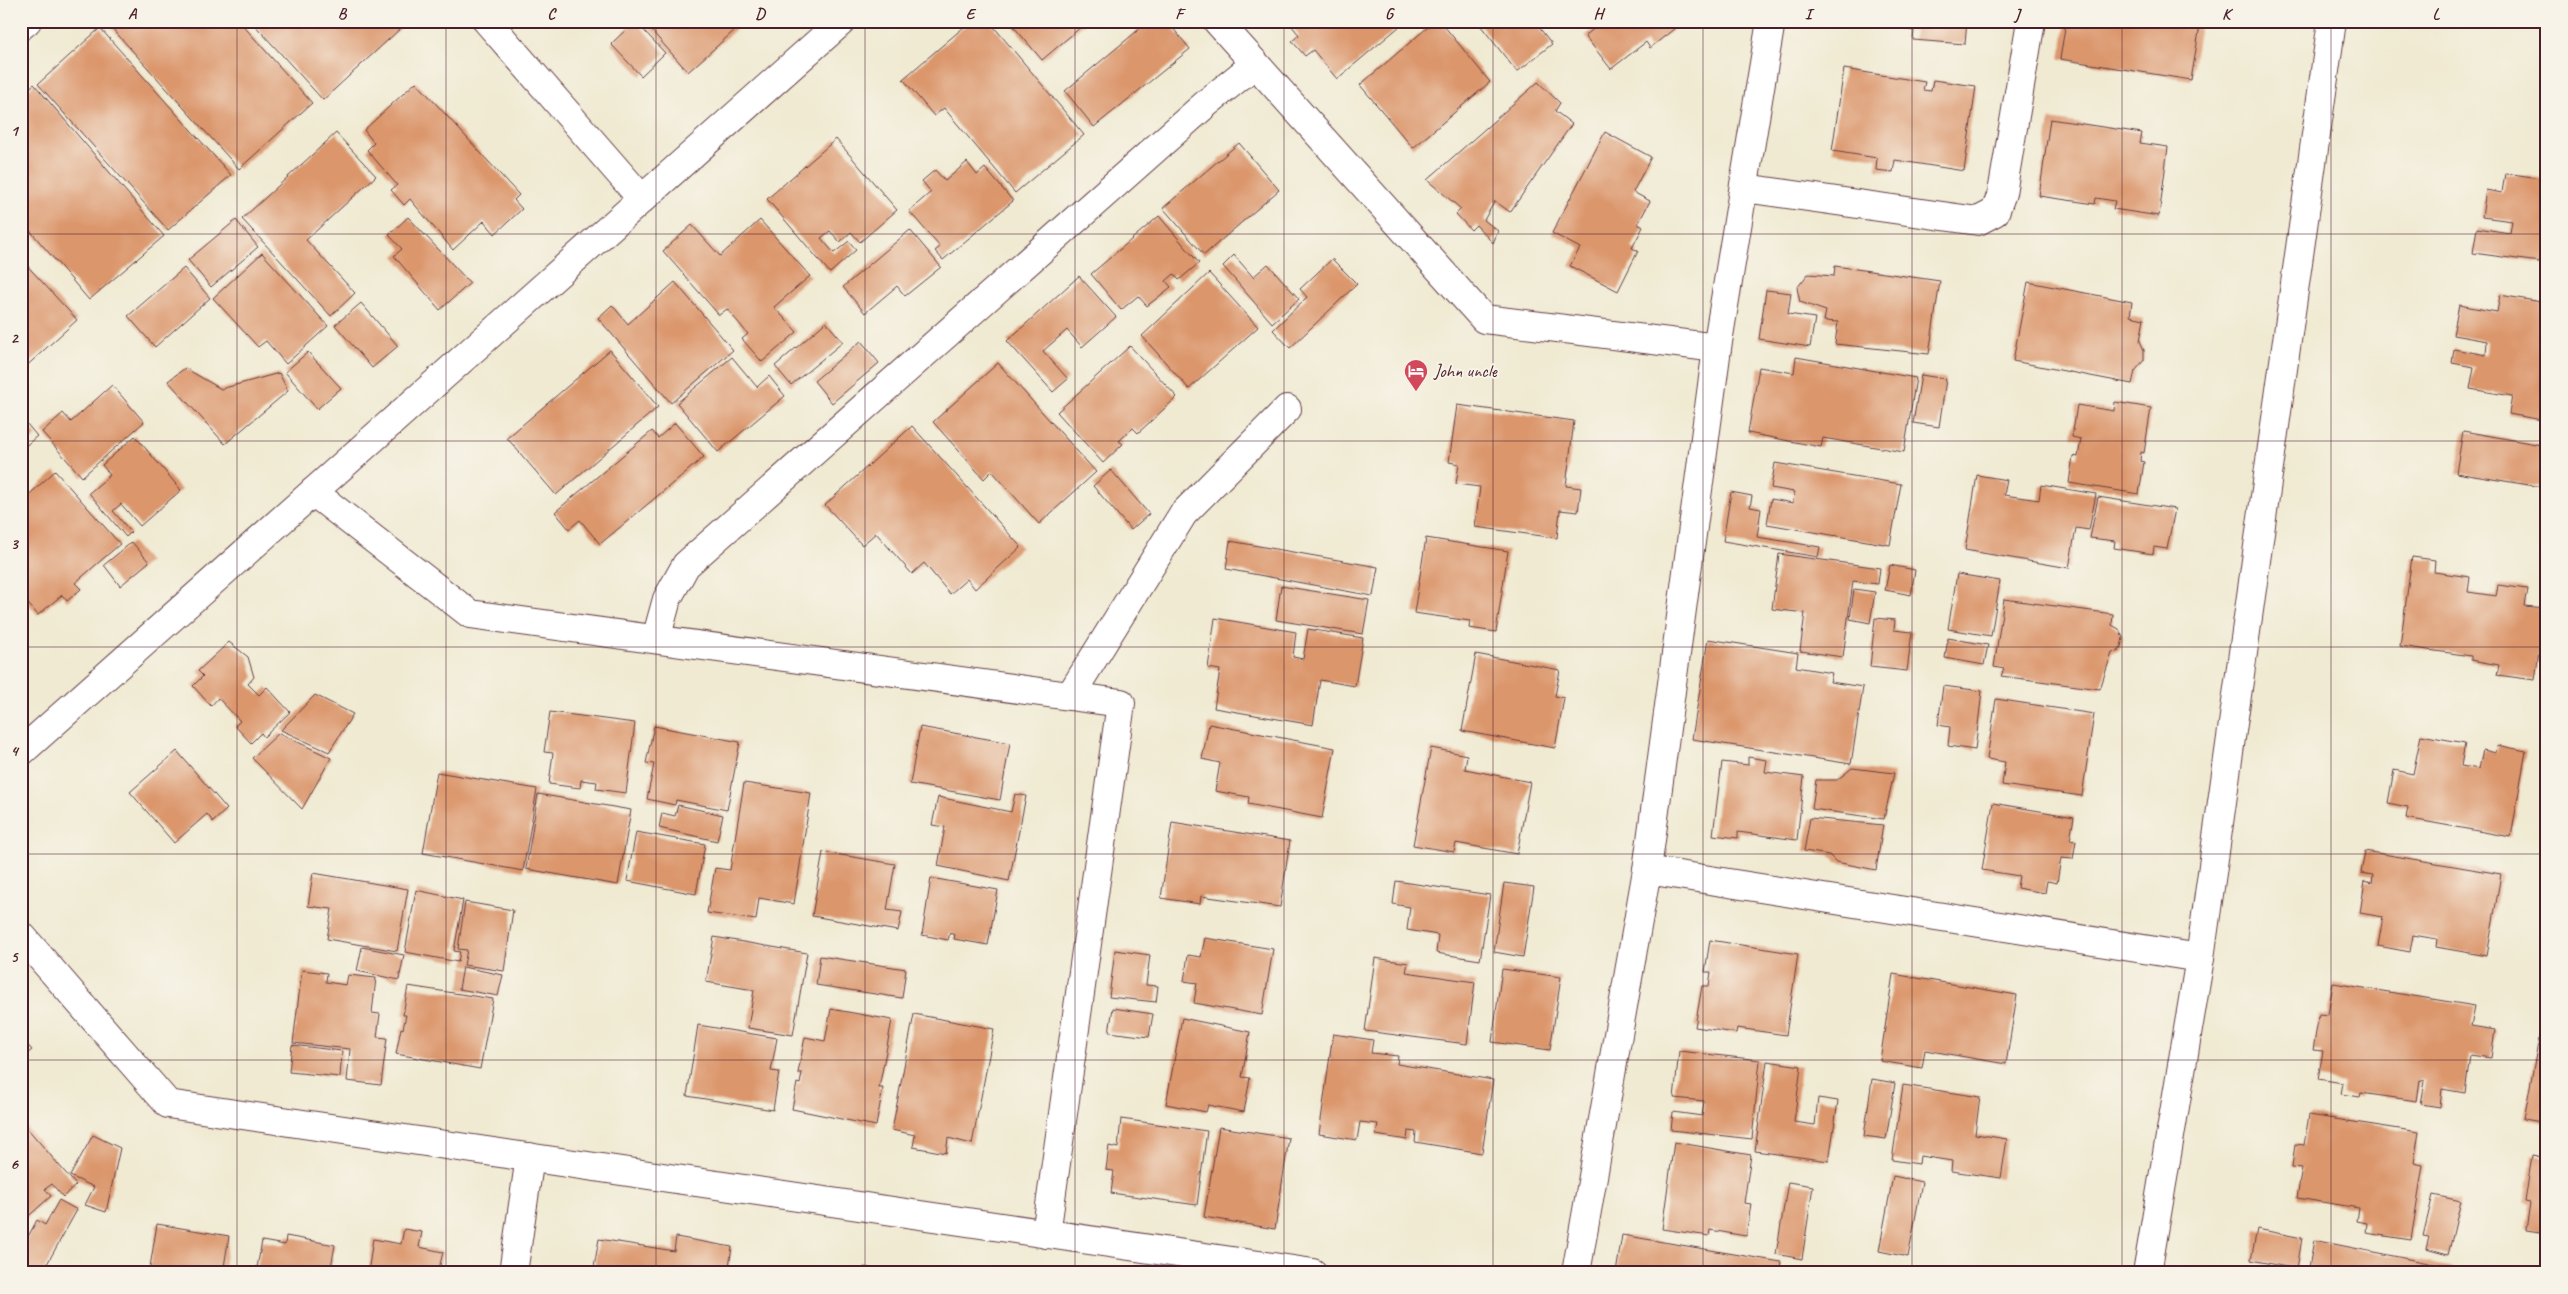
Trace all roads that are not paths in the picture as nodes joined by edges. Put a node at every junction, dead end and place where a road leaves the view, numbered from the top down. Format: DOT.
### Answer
graph roads {
  1 [pos="27,21"];
  2 [pos="487,21"];
  3 [pos="842,21"];
  4 [pos="1217,21"];
  5 [pos="1771,21"];
  6 [pos="2030,21"];
  7 [pos="2332,21"];
  8 [pos="21,26"];
  9 [pos="1256,64"];
  10 [pos="1744,188"];
  11 [pos="642,199"];
  12 [pos="1718,348"];
  13 [pos="1287,409"];
  14 [pos="314,492"];
  15 [pos="656,639"];
  16 [pos="1070,696"];
  17 [pos="21,752"];
  18 [pos="1647,870"];
  19 [pos="21,935"];
  20 [pos="2200,958"];
  21 [pos="530,1157"];
  22 [pos="1046,1234"];
  23 [pos="513,1273"];
  24 [pos="1313,1273"];
  25 [pos="1576,1273"];
  26 [pos="2147,1273"];
  1 -- 8 [label="street"];
  2 -- 11 [label="street"];
  3 -- 11 [label="street"];
  4 -- 9 [label="street"];
  5 -- 10 [label="street"];
  6 -- 10 [label="street"];
  7 -- 20 [label="street"];
  9 -- 12 [label="street"];
  9 -- 15 [label="street"];
  10 -- 12 [label="street"];
  11 -- 14 [label="street"];
  12 -- 18 [label="street"];
  13 -- 16 [label="street"];
  14 -- 15 [label="street"];
  14 -- 17 [label="street"];
  15 -- 16 [label="street"];
  16 -- 22 [label="street"];
  18 -- 20 [label="street"];
  18 -- 25 [label="street"];
  19 -- 21 [label="street"];
  20 -- 26 [label="street"];
  21 -- 22 [label="street"];
  21 -- 23 [label="street"];
  22 -- 24 [label="street"];
}
